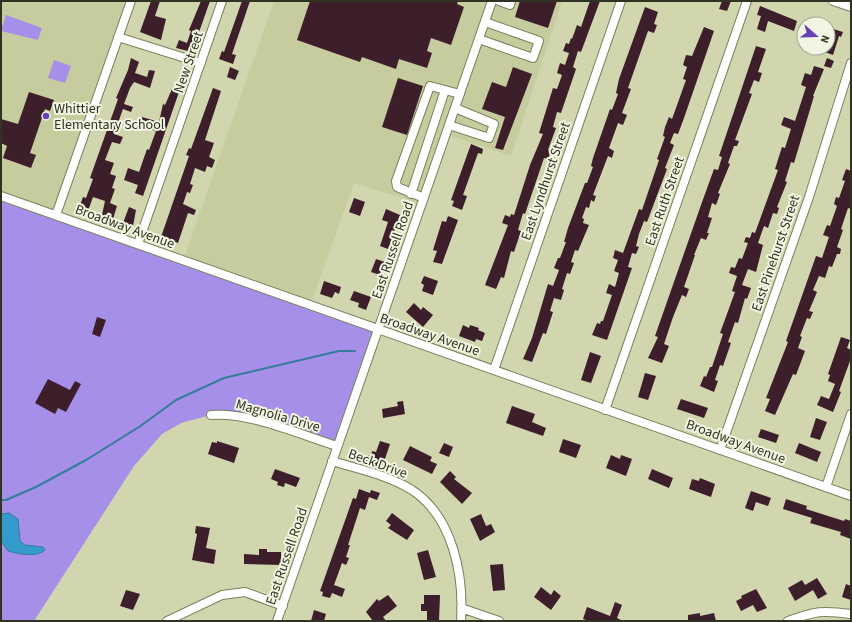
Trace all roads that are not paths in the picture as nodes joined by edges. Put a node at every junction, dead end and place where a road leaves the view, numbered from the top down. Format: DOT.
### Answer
graph roads {
  1 [pos="131,1"];
  2 [pos="222,1"];
  3 [pos="492,1"];
  4 [pos="499,1"];
  5 [pos="511,1"];
  6 [pos="621,1"];
  7 [pos="747,1"];
  8 [pos="833,1"];
  9 [pos="851,7"];
  10 [pos="485,22"];
  11 [pos="118,37"];
  12 [pos="479,39"];
  13 [pos="201,63"];
  14 [pos="851,63"];
  15 [pos="445,90"];
  16 [pos="460,94"];
  17 [pos="455,108"];
  18 [pos="449,125"];
  19 [pos="411,194"];
  20 [pos="1,196"];
  21 [pos="424,198"];
  22 [pos="56,215"];
  23 [pos="138,244"];
  24 [pos="378,330"];
  25 [pos="494,370"];
  26 [pos="605,410"];
  27 [pos="851,414"];
  28 [pos="211,415"];
  29 [pos="337,446"];
  30 [pos="720,450"];
  31 [pos="332,461"];
  32 [pos="826,487"];
  33 [pos="851,496"];
  34 [pos="283,606"];
  35 [pos="461,608"];
  36 [pos="851,614"];
  37 [pos="167,621"];
  38 [pos="277,621"];
  39 [pos="460,621"];
  40 [pos="499,621"];
  41 [pos="788,621"];
  1 -- 11 [label="street"];
  2 -- 13 [label="street, New Street"];
  3 -- 10 [label="street, East Russell Road"];
  4 -- 5 [label="street"];
  6 -- 25 [label="street, East Lyndhurst Street"];
  7 -- 26 [label="street, East Ruth Street"];
  8 -- 9 [label="street"];
  10 -- 12 [label="street, East Russell Road"];
  10 -- 12 [label="street"];
  11 -- 13 [label="street"];
  11 -- 22 [label="street"];
  12 -- 16 [label="street, East Russell Road"];
  13 -- 23 [label="street, New Street"];
  14 -- 30 [label="street, East Pinehurst Street"];
  15 -- 16 [label="street"];
  15 -- 19 [label="street"];
  15 -- 19 [label="street"];
  16 -- 17 [label="street, East Russell Road"];
  17 -- 18 [label="street, East Russell Road"];
  17 -- 18 [label="street"];
  18 -- 21 [label="street, East Russell Road"];
  19 -- 21 [label="street"];
  20 -- 22 [label="street, Broadway Avenue"];
  21 -- 24 [label="street, East Russell Road"];
  22 -- 23 [label="street, Broadway Avenue"];
  23 -- 24 [label="street, Broadway Avenue"];
  24 -- 25 [label="street, Broadway Avenue"];
  24 -- 29 [label="street, East Russell Road"];
  25 -- 26 [label="street, Broadway Avenue"];
  26 -- 30 [label="street, Broadway Avenue"];
  27 -- 32 [label="street"];
  28 -- 29 [label="street, Magnolia Drive"];
  29 -- 31 [label="street, East Russell Road"];
  30 -- 32 [label="street, Broadway Avenue"];
  31 -- 34 [label="street, East Russell Road"];
  31 -- 35 [label="street, Beck Drive"];
  32 -- 33 [label="street, Broadway Avenue"];
  34 -- 37 [label="street"];
  34 -- 38 [label="street, East Russell Road"];
  35 -- 39 [label="street, Beck Drive"];
  35 -- 40 [label="street"];
  36 -- 41 [label="street"];
}
